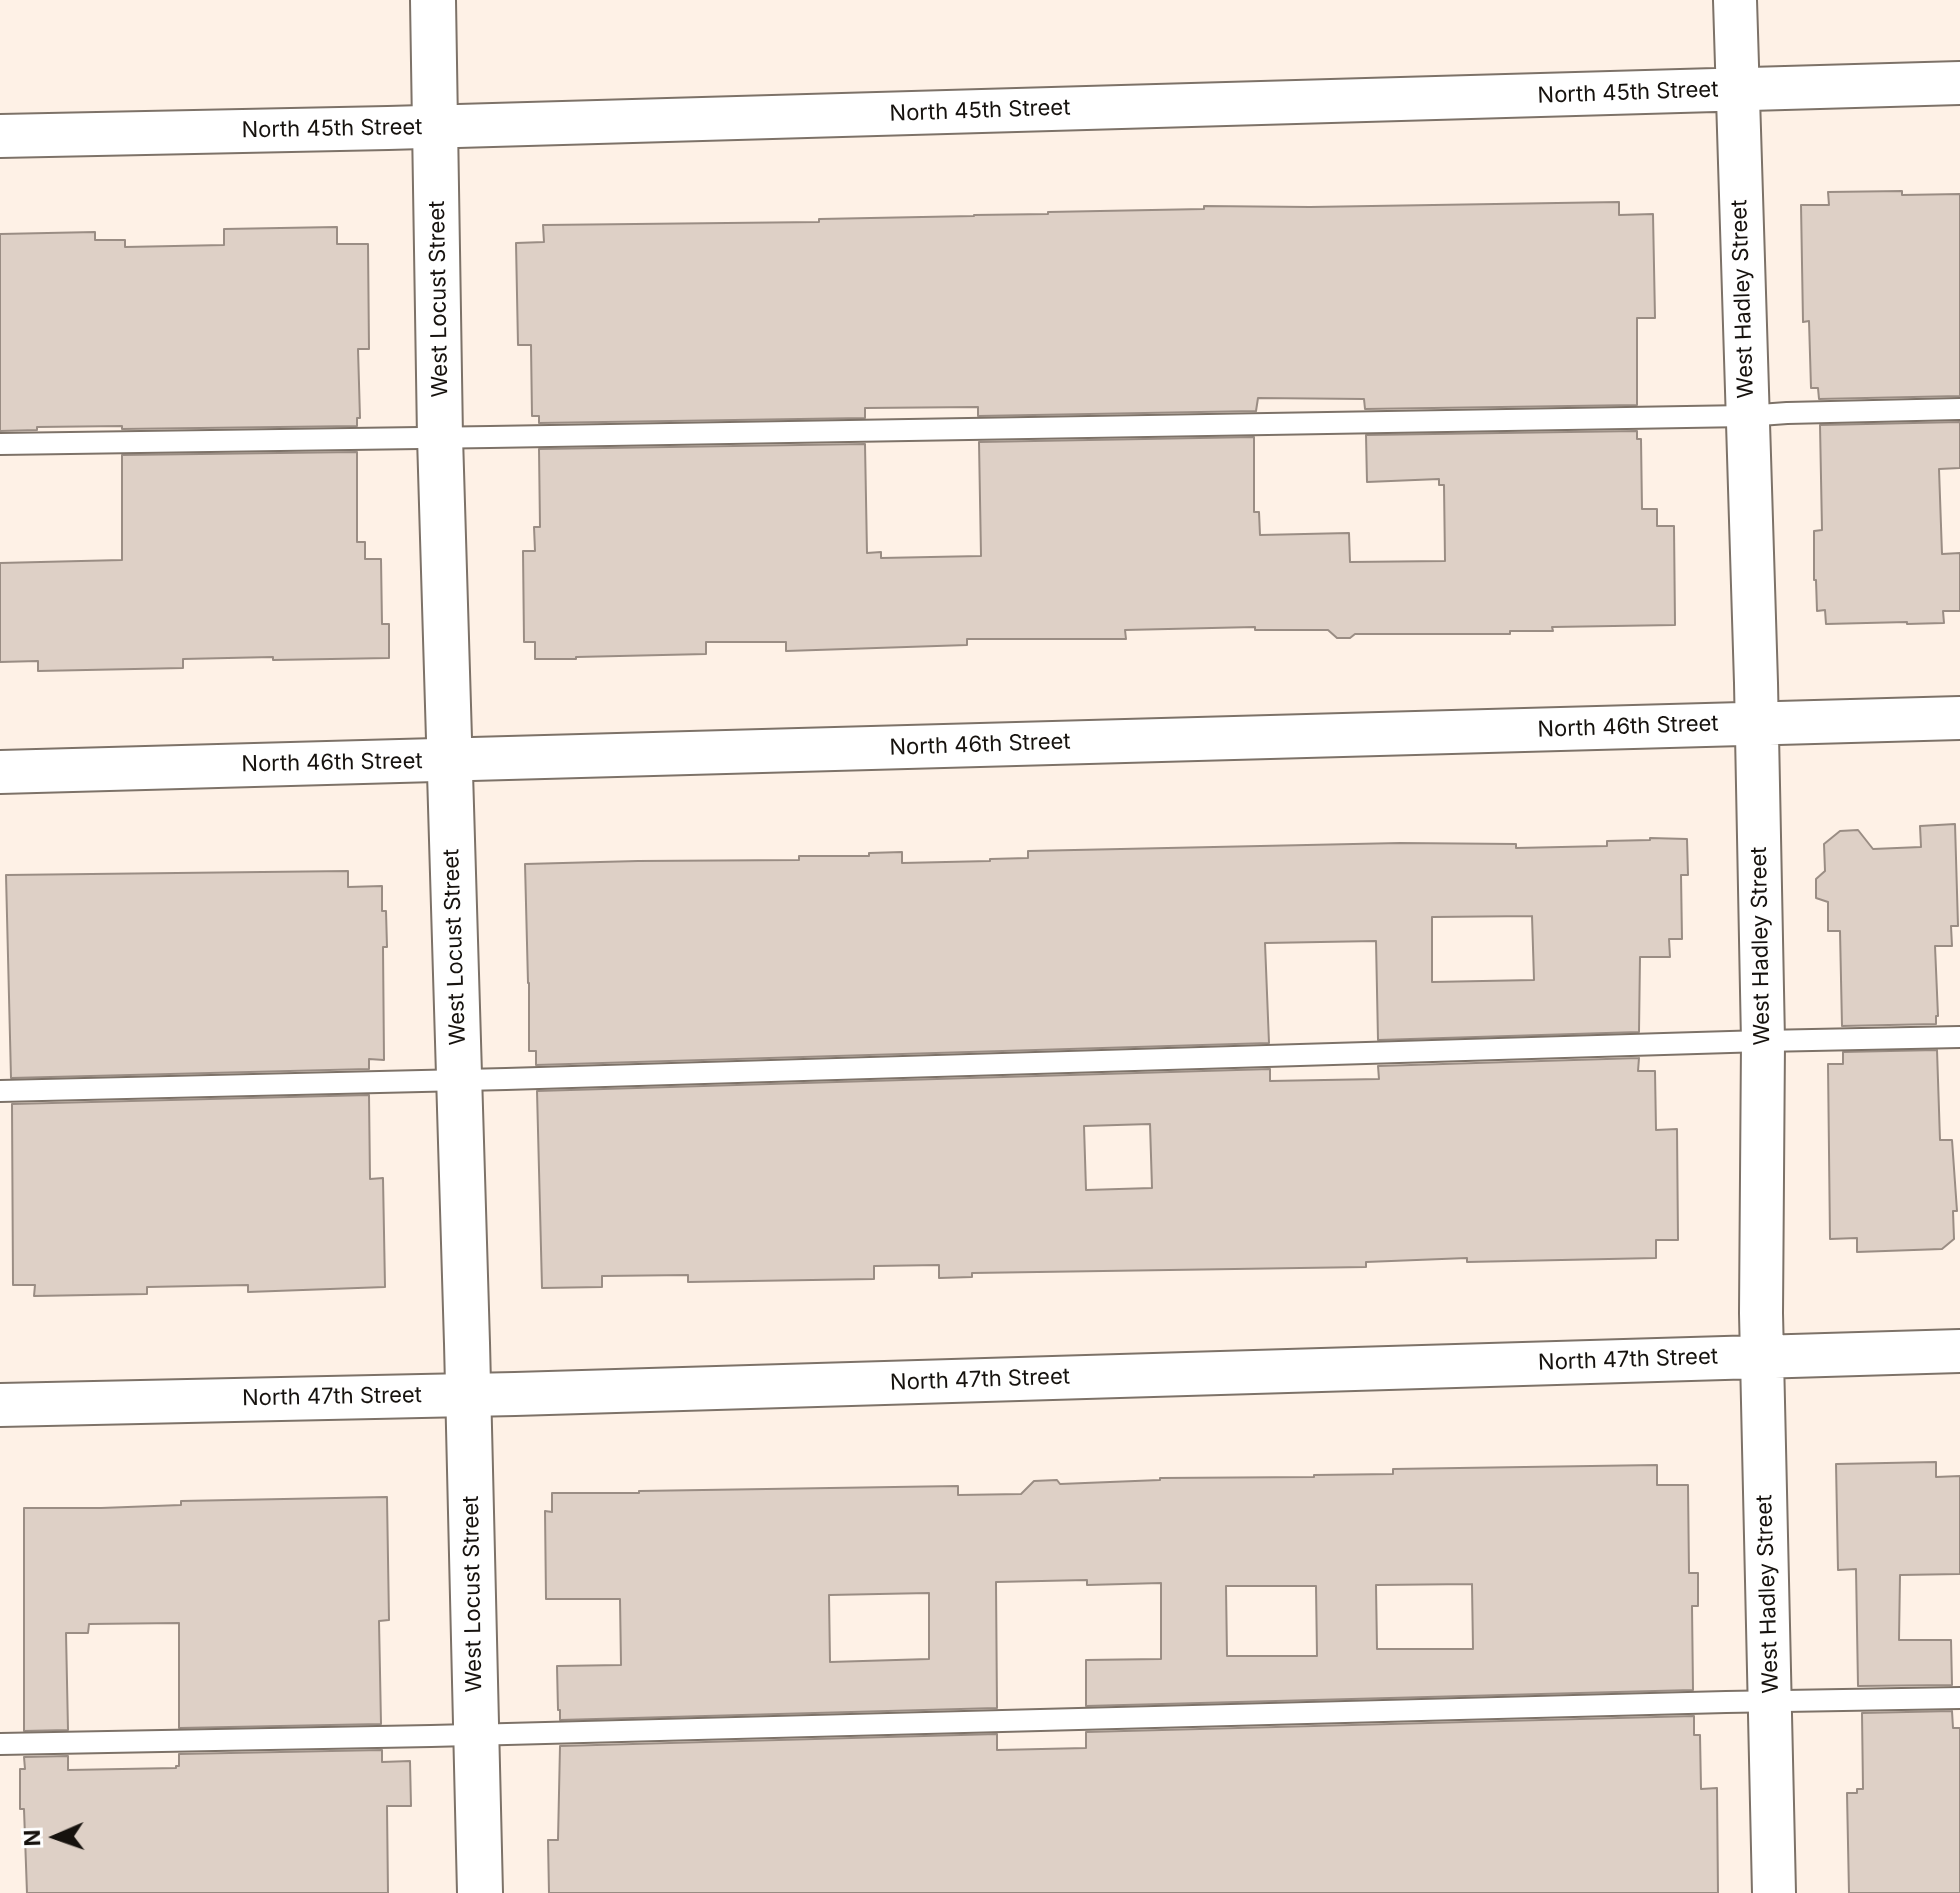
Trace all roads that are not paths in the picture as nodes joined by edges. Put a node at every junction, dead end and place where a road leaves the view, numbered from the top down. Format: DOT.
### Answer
graph roads {
  1 [pos="433,0"];
  2 [pos="1735,0"];
  3 [pos="1960,83"];
  4 [pos="1738,90"];
  5 [pos="436,126"];
  6 [pos="0,136"];
  7 [pos="1960,409"];
  8 [pos="1746,416"];
  9 [pos="440,437"];
  10 [pos="0,444"];
  11 [pos="1960,718"];
  12 [pos="1756,723"];
  13 [pos="449,761"];
  14 [pos="0,772"];
  15 [pos="1960,1037"];
  16 [pos="1763,1041"];
  17 [pos="459,1079"];
  18 [pos="0,1091"];
  19 [pos="1960,1351"];
  20 [pos="1762,1355"];
  21 [pos="468,1395"];
  22 [pos="0,1405"];
  23 [pos="1960,1698"];
  24 [pos="1771,1701"];
  25 [pos="476,1735"];
  26 [pos="0,1744"];
  27 [pos="480,1893"];
  28 [pos="1774,1893"];
  1 -- 5 [label="street, West Locust Street"];
  2 -- 4 [label="street, West Hadley Street"];
  3 -- 4 [label="street, North 45th Street"];
  4 -- 5 [label="street, North 45th Street"];
  4 -- 8 [label="street, West Hadley Street"];
  5 -- 6 [label="street, North 45th Street"];
  5 -- 9 [label="street, West Locust Street"];
  7 -- 8 [label="lane"];
  8 -- 9 [label="lane"];
  8 -- 12 [label="street, West Hadley Street"];
  9 -- 10 [label="lane"];
  9 -- 13 [label="street, West Locust Street"];
  11 -- 12 [label="street, North 46th Street"];
  12 -- 13 [label="street, North 46th Street"];
  12 -- 16 [label="street, West Hadley Street"];
  13 -- 14 [label="street, North 46th Street"];
  13 -- 17 [label="street, West Locust Street"];
  15 -- 16 [label="lane"];
  16 -- 17 [label="lane"];
  16 -- 20 [label="street, West Hadley Street"];
  17 -- 18 [label="lane"];
  17 -- 21 [label="street, West Locust Street"];
  19 -- 20 [label="street, North 47th Street"];
  20 -- 21 [label="street, North 47th Street"];
  20 -- 24 [label="street, West Hadley Street"];
  21 -- 22 [label="street, North 47th Street"];
  21 -- 25 [label="street, West Locust Street"];
  23 -- 24 [label="lane"];
  24 -- 25 [label="lane"];
  24 -- 28 [label="street, West Hadley Street"];
  25 -- 26 [label="lane"];
  25 -- 27 [label="street, West Locust Street"];
}
